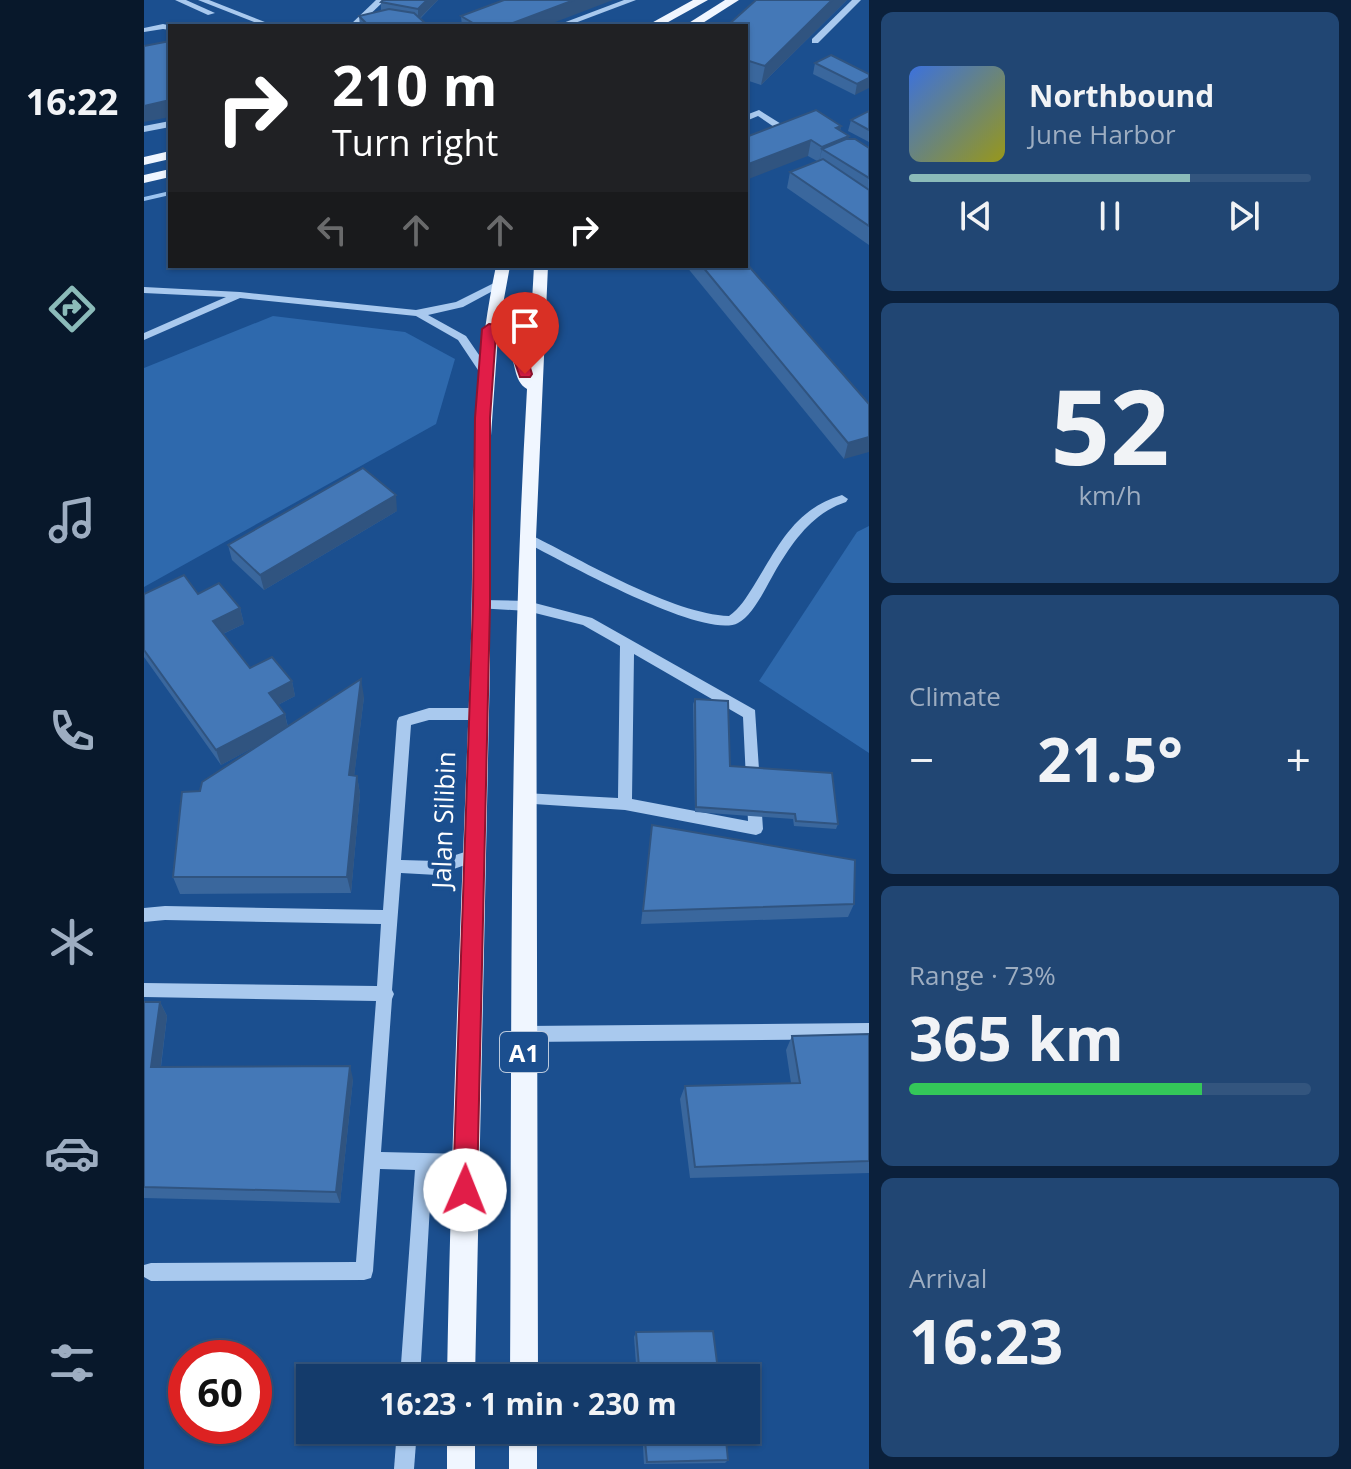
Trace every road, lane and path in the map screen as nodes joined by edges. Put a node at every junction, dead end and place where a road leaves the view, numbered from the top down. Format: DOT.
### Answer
graph roads {
  1 [pos="179,0"];
  2 [pos="202,0"];
  3 [pos="381,0"];
  4 [pos="632,0"];
  5 [pos="702,0"];
  6 [pos="857,0"];
  7 [pos="730,2"];
  8 [pos="240,24"];
  9 [pos="266,24"];
  10 [pos="355,24"];
  11 [pos="565,24"];
  12 [pos="656,24"];
  13 [pos="693,24"];
  14 [pos="703,24"];
  15 [pos="168,27"];
  16 [pos="144,30"];
  17 [pos="815,41"];
  18 [pos="748,117"];
  19 [pos="168,124"];
  20 [pos="144,129"];
  21 [pos="771,134"];
  22 [pos="168,155"];
  23 [pos="144,161"];
  24 [pos="168,173"];
  25 [pos="144,179"];
  26 [pos="502,268"];
  27 [pos="541,268"];
  28 [pos="498,284"];
  29 [pos="144,290"];
  30 [pos="240,295"];
  31 [pos="416,313"];
  32 [pos="489,329"];
  33 [pos="144,337"];
  34 [pos="484,371"];
  35 [pos="533,401"];
  36 [pos="842,499"];
  37 [pos="527,538"];
  38 [pos="482,605"];
  39 [pos="527,606"];
  40 [pos="627,642"];
  41 [pos="478,714"];
  42 [pos="524,799"];
  43 [pos="625,804"];
  44 [pos="474,855"];
  45 [pos="395,866"];
  46 [pos="144,915"];
  47 [pos="390,917"];
  48 [pos="144,990"];
  49 [pos="386,994"];
  50 [pos="869,1031"];
  51 [pos="524,1034"];
  52 [pos="373,1160"];
  53 [pos="424,1162"];
  54 [pos="466,1163"];
  55 [pos="151,1272"];
  56 [pos="411,1364"];
  57 [pos="461,1364"];
  58 [pos="524,1364"];
  59 [pos="406,1444"];
  60 [pos="461,1444"];
  61 [pos="523,1444"];
  62 [pos="404,1469"];
  63 [pos="461,1469"];
  64 [pos="523,1469"];
  1 -- 8 [label="street"];
  2 -- 9 [label="street"];
  3 -- 10 [label="street"];
  4 -- 11 [label="street"];
  5 -- 12 [label="main road"];
  6 -- 17 [label="street"];
  7 -- 13 [label="main road"];
  7 -- 14 [label="main road"];
  15 -- 16 [label="street"];
  18 -- 21 [label="street"];
  19 -- 20 [label="street"];
  22 -- 23 [label="main road"];
  24 -- 25 [label="main road"];
  26 -- 28 [label="main road, Jalan Silibin / A1"];
  27 -- 35 [label="main road, A1"];
  28 -- 31 [label="street"];
  28 -- 32 [label="main road, Jalan Silibin / A1"];
  29 -- 30 [label="street"];
  30 -- 31 [label="street"];
  30 -- 33 [label="street"];
  31 -- 34 [label="street"];
  32 -- 34 [label="main road, Jalan Silibin / A1"];
  32 -- 35 [label="main road"];
  34 -- 38 [label="main road, Jalan Silibin / A1"];
  35 -- 37 [label="main road, A1"];
  36 -- 37 [label="street"];
  37 -- 39 [label="main road, A1"];
  38 -- 39 [label="street"];
  38 -- 41 [label="main road, Jalan Silibin / A1"];
  39 -- 40 [label="street"];
  39 -- 42 [label="main road, A1"];
  40 -- 43 [label="street"];
  40 -- 43 [label="street"];
  41 -- 44 [label="main road, Jalan Silibin / A1"];
  41 -- 45 [label="street"];
  42 -- 43 [label="street"];
  42 -- 51 [label="main road, A1"];
  44 -- 45 [label="street"];
  44 -- 54 [label="main road, Jalan Silibin / A1"];
  45 -- 47 [label="street"];
  46 -- 47 [label="street"];
  47 -- 49 [label="street"];
  48 -- 49 [label="street"];
  49 -- 52 [label="street"];
  50 -- 51 [label="street"];
  51 -- 58 [label="main road, A1"];
  52 -- 53 [label="street"];
  52 -- 55 [label="street"];
  53 -- 54 [label="street"];
  53 -- 56 [label="street"];
  54 -- 57 [label="main road, Jalan Silibin / A1"];
  59 -- 62 [label="street"];
  60 -- 63 [label="main road"];
  61 -- 64 [label="main road"];
}
